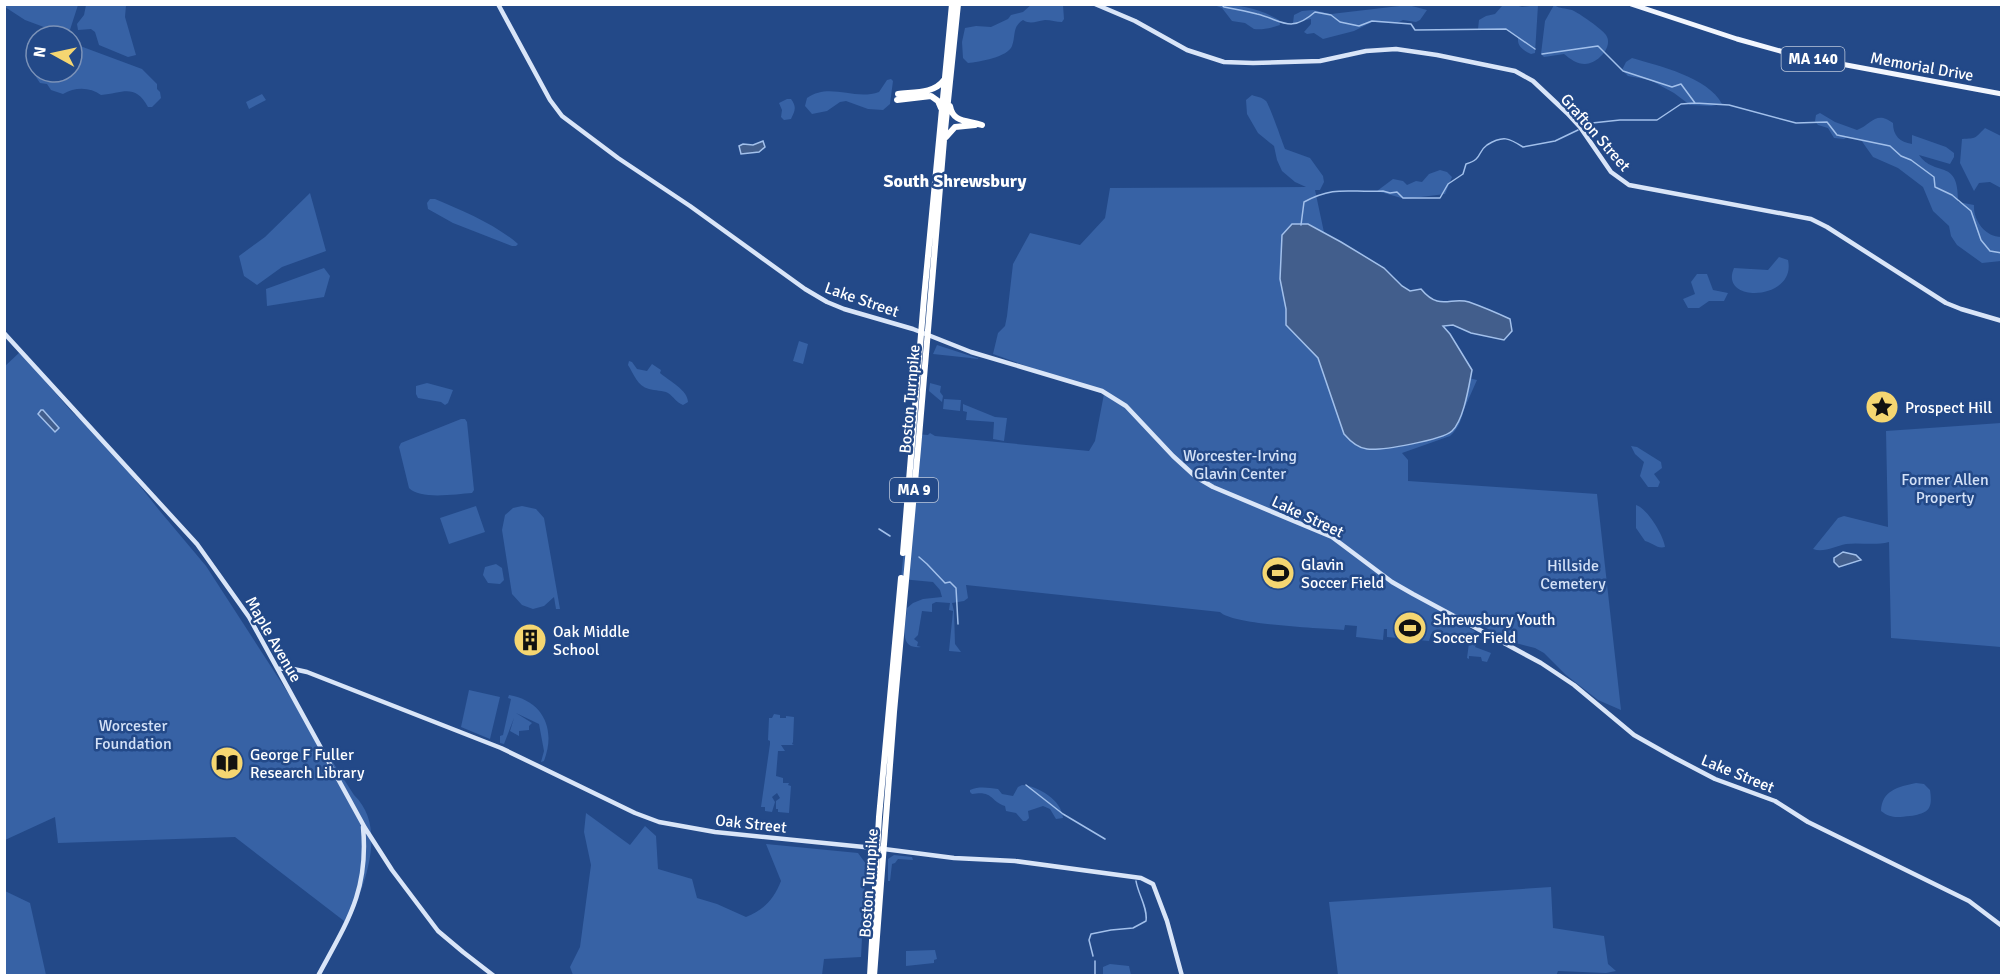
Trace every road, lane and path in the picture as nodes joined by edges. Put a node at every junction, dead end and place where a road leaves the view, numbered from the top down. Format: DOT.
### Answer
graph roads {
  1 [pos="498,4"];
  2 [pos="952,4"];
  3 [pos="958,4"];
  4 [pos="1095,4"];
  5 [pos="1630,4"];
  6 [pos="945,80"];
  7 [pos="2001,94"];
  8 [pos="948,100"];
  9 [pos="942,110"];
  10 [pos="944,140"];
  11 [pos="2001,321"];
  12 [pos="4,333"];
  13 [pos="921,333"];
  14 [pos="928,336"];
  15 [pos="278,669"];
  16 [pos="363,824"];
  17 [pos="372,840"];
  18 [pos="365,845"];
  19 [pos="376,846"];
  20 [pos="881,849"];
  21 [pos="365,856"];
  22 [pos="2001,926"];
  23 [pos="318,975"];
  24 [pos="494,975"];
  25 [pos="872,975"];
  26 [pos="1182,975"];
  1 -- 13 [label="street, Lake Street"];
  2 -- 6 [label="highway, Boston Turnpike / MA 9"];
  3 -- 8 [label="highway, Boston Turnpike / MA 9"];
  4 -- 11 [label="street, Grafton Street"];
  5 -- 7 [label="main road, Memorial Drive / MA 140"];
  6 -- 9 [label="highway, Boston Turnpike / MA 9"];
  6 -- 9 [label="highway"];
  8 -- 10 [label="highway, Boston Turnpike / MA 9"];
  8 -- 10 [label="highway"];
  9 -- 13 [label="highway, Boston Turnpike / MA 9"];
  10 -- 14 [label="highway, Boston Turnpike / MA 9"];
  12 -- 15 [label="street, Maple Avenue"];
  13 -- 14 [label="street, Lake Street"];
  13 -- 20 [label="highway, Boston Turnpike / MA 9"];
  14 -- 20 [label="highway, Boston Turnpike / MA 9"];
  14 -- 22 [label="street, Lake Street"];
  15 -- 16 [label="street, Maple Avenue"];
  15 -- 20 [label="street, Oak Street"];
  16 -- 17 [label="street, Maple Avenue"];
  16 -- 18 [label="street"];
  17 -- 18 [label="street"];
  17 -- 19 [label="street, Maple Avenue"];
  18 -- 21 [label="street"];
  19 -- 21 [label="street"];
  19 -- 24 [label="street, Maple Avenue"];
  20 -- 25 [label="highway, Boston Turnpike / MA 9"];
  20 -- 26 [label="street, Oak Street"];
  21 -- 23 [label="street"];
}
